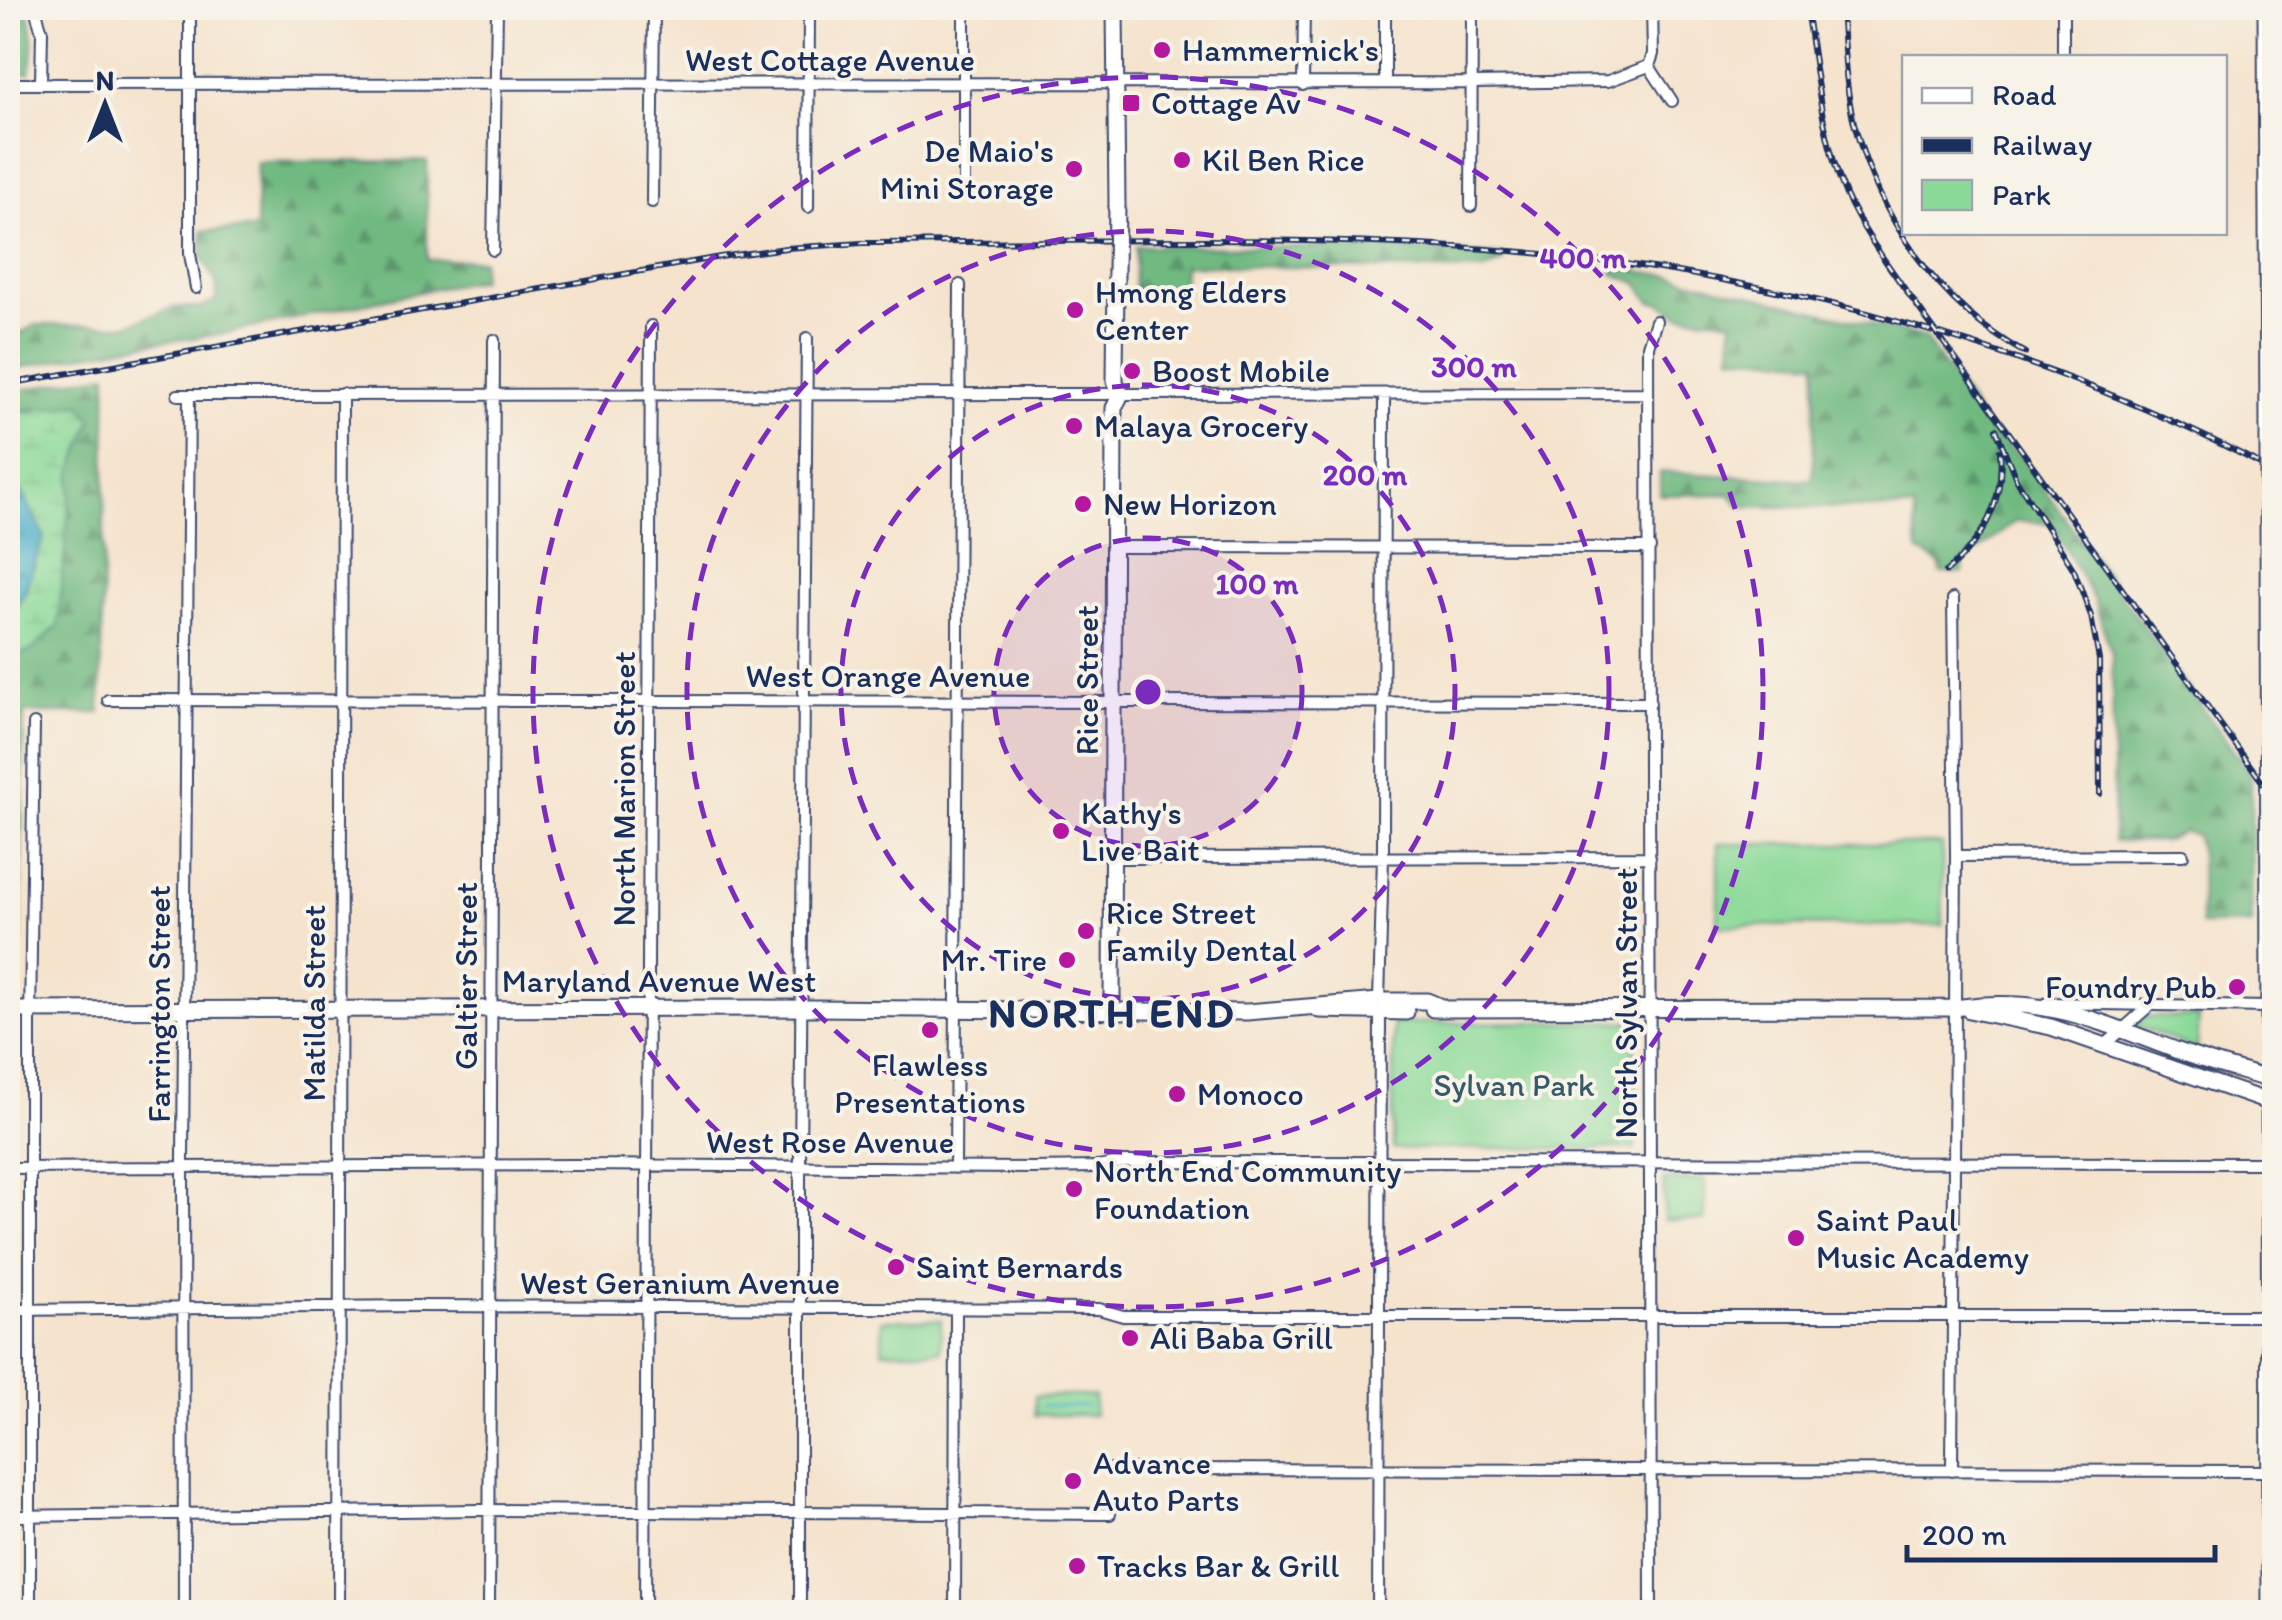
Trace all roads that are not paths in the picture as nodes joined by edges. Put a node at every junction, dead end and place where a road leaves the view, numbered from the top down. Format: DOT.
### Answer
graph roads {
  1 [pos="36,8"];
  2 [pos="190,8"];
  3 [pos="496,8"];
  4 [pos="654,8"];
  5 [pos="809,8"];
  6 [pos="964,8"];
  7 [pos="1115,8"];
  8 [pos="1304,8"];
  9 [pos="1385,8"];
  10 [pos="1472,8"];
  11 [pos="1652,8"];
  12 [pos="2063,8"];
  13 [pos="2266,8"];
  14 [pos="2063,55"];
  15 [pos="1649,66"];
  16 [pos="1115,82"];
  17 [pos="1385,83"];
  18 [pos="8,84"];
  19 [pos="41,84"];
  20 [pos="190,84"];
  21 [pos="1472,84"];
  22 [pos="654,85"];
  23 [pos="808,85"];
  24 [pos="963,85"];
  25 [pos="1304,85"];
  26 [pos="494,86"];
  27 [pos="1672,101"];
  28 [pos="964,193"];
  29 [pos="652,202"];
  30 [pos="1471,206"];
  31 [pos="808,207"];
  32 [pos="492,250"];
  33 [pos="960,285"];
  34 [pos="196,288"];
  35 [pos="1656,321"];
  36 [pos="652,326"];
  37 [pos="807,338"];
  38 [pos="494,340"];
  39 [pos="1648,393"];
  40 [pos="342,394"];
  41 [pos="493,394"];
  42 [pos="1114,394"];
  43 [pos="806,395"];
  44 [pos="960,395"];
  45 [pos="1384,395"];
  46 [pos="651,396"];
  47 [pos="1115,547"];
  48 [pos="1384,548"];
  49 [pos="1650,548"];
  50 [pos="1953,599"];
  51 [pos="2271,649"];
  52 [pos="108,700"];
  53 [pos="958,701"];
  54 [pos="1381,701"];
  55 [pos="186,702"];
  56 [pos="340,702"];
  57 [pos="492,702"];
  58 [pos="648,702"];
  59 [pos="804,702"];
  60 [pos="1114,702"];
  61 [pos="1650,703"];
  62 [pos="34,724"];
  63 [pos="2183,855"];
  64 [pos="1382,856"];
  65 [pos="1956,856"];
  66 [pos="1650,857"];
  67 [pos="1114,858"];
  68 [pos="2026,1003"];
  69 [pos="1649,1007"];
  70 [pos="2148,1007"];
  71 [pos="2267,1007"];
  72 [pos="802,1008"];
  73 [pos="955,1008"];
  74 [pos="1379,1008"];
  75 [pos="1955,1008"];
  76 [pos="491,1009"];
  77 [pos="8,1010"];
  78 [pos="30,1010"];
  79 [pos="184,1010"];
  80 [pos="339,1010"];
  81 [pos="646,1010"];
  82 [pos="1112,1012"];
  83 [pos="2122,1028"];
  84 [pos="2105,1045"];
  85 [pos="2271,1080"];
  86 [pos="2271,1103"];
  87 [pos="2271,1155"];
  88 [pos="1953,1162"];
  89 [pos="1651,1163"];
  90 [pos="1380,1164"];
  91 [pos="339,1165"];
  92 [pos="490,1165"];
  93 [pos="646,1165"];
  94 [pos="183,1166"];
  95 [pos="800,1166"];
  96 [pos="8,1168"];
  97 [pos="30,1168"];
  98 [pos="956,1168"];
  99 [pos="490,1306"];
  100 [pos="339,1307"];
  101 [pos="646,1307"];
  102 [pos="800,1308"];
  103 [pos="956,1309"];
  104 [pos="8,1310"];
  105 [pos="30,1310"];
  106 [pos="186,1310"];
  107 [pos="1380,1316"];
  108 [pos="2272,1316"];
  109 [pos="1651,1317"];
  110 [pos="1952,1317"];
  111 [pos="1110,1469"];
  112 [pos="1651,1470"];
  113 [pos="1379,1471"];
  114 [pos="1952,1471"];
  115 [pos="2272,1471"];
  116 [pos="489,1510"];
  117 [pos="644,1511"];
  118 [pos="339,1512"];
  119 [pos="800,1512"];
  120 [pos="955,1513"];
  121 [pos="184,1514"];
  122 [pos="1110,1514"];
  123 [pos="8,1516"];
  124 [pos="30,1516"];
  125 [pos="30,1612"];
  126 [pos="184,1612"];
  127 [pos="339,1612"];
  128 [pos="488,1612"];
  129 [pos="645,1612"];
  130 [pos="800,1612"];
  131 [pos="955,1612"];
  132 [pos="1378,1612"];
  133 [pos="1651,1612"];
  134 [pos="2270,1612"];
  1 -- 19 [label="street"];
  2 -- 20 [label="street"];
  3 -- 26 [label="street"];
  4 -- 22 [label="street"];
  5 -- 23 [label="street"];
  6 -- 24 [label="street"];
  7 -- 16 [label="main road, Rice Street"];
  8 -- 25 [label="street"];
  9 -- 17 [label="street"];
  10 -- 21 [label="street"];
  11 -- 15 [label="street"];
  12 -- 14 [label="street"];
  13 -- 51 [label="main road, bridge"];
  15 -- 21 [label="street, West Cottage Avenue"];
  15 -- 27 [label="street"];
  16 -- 24 [label="street, West Cottage Avenue"];
  16 -- 25 [label="street, West Cottage Avenue"];
  16 -- 42 [label="main road, Rice Street, bridge"];
  17 -- 21 [label="street, West Cottage Avenue"];
  17 -- 25 [label="street, West Cottage Avenue"];
  18 -- 19 [label="street, West Cottage Avenue"];
  19 -- 20 [label="street, West Cottage Avenue"];
  20 -- 26 [label="street, West Cottage Avenue"];
  20 -- 34 [label="street"];
  21 -- 30 [label="street"];
  22 -- 23 [label="street, West Cottage Avenue"];
  22 -- 26 [label="street, West Cottage Avenue"];
  22 -- 29 [label="street"];
  23 -- 24 [label="street, West Cottage Avenue"];
  23 -- 31 [label="street"];
  24 -- 28 [label="street"];
  26 -- 32 [label="street"];
  33 -- 44 [label="street"];
  35 -- 39 [label="street, North Sylvan Street"];
  36 -- 46 [label="street, North Marion Street"];
  37 -- 43 [label="street"];
  38 -- 41 [label="street, Galtier Street"];
  39 -- 45 [label="street"];
  39 -- 49 [label="street, North Sylvan Street"];
  40 -- 41 [label="street"];
  40 -- 55 [label="street, Farrington Street"];
  40 -- 56 [label="street, Matilda Street"];
  41 -- 46 [label="street"];
  41 -- 57 [label="street, Galtier Street"];
  42 -- 44 [label="street"];
  42 -- 45 [label="street"];
  42 -- 47 [label="main road, Rice Street"];
  43 -- 44 [label="street"];
  43 -- 46 [label="street"];
  43 -- 59 [label="street"];
  44 -- 53 [label="street"];
  45 -- 48 [label="street"];
  46 -- 58 [label="street, North Marion Street"];
  47 -- 48 [label="street"];
  47 -- 60 [label="main road, Rice Street"];
  48 -- 49 [label="street"];
  48 -- 54 [label="street"];
  49 -- 61 [label="street, North Sylvan Street"];
  50 -- 65 [label="street"];
  51 -- 71 [label="main road"];
  52 -- 55 [label="street, West Orange Avenue"];
  53 -- 59 [label="street, West Orange Avenue"];
  53 -- 60 [label="street, West Orange Avenue"];
  53 -- 73 [label="street"];
  54 -- 60 [label="street, West Orange Avenue"];
  54 -- 61 [label="street, West Orange Avenue"];
  54 -- 64 [label="street"];
  55 -- 56 [label="street, West Orange Avenue"];
  55 -- 79 [label="street, Farrington Street"];
  56 -- 57 [label="street, West Orange Avenue"];
  56 -- 80 [label="street, Matilda Street"];
  57 -- 58 [label="street, West Orange Avenue"];
  57 -- 76 [label="street, Galtier Street"];
  58 -- 59 [label="street, West Orange Avenue"];
  58 -- 81 [label="street, North Marion Street"];
  59 -- 72 [label="street"];
  60 -- 67 [label="main road, Rice Street"];
  61 -- 66 [label="street, North Sylvan Street"];
  62 -- 78 [label="street"];
  63 -- 65 [label="street"];
  64 -- 66 [label="street"];
  64 -- 67 [label="street"];
  64 -- 74 [label="street"];
  65 -- 75 [label="street"];
  66 -- 69 [label="street, North Sylvan Street"];
  67 -- 82 [label="main road, Rice Street"];
  68 -- 70 [label="street"];
  68 -- 75 [label="main road"];
  68 -- 83 [label="main road"];
  69 -- 74 [label="main road, Maryland Avenue West"];
  69 -- 75 [label="main road, Maryland Avenue West"];
  69 -- 89 [label="street, North Sylvan Street"];
  70 -- 71 [label="street"];
  70 -- 83 [label="street"];
  71 -- 85 [label="main road"];
  72 -- 73 [label="main road, Maryland Avenue West"];
  72 -- 81 [label="main road, Maryland Avenue West"];
  72 -- 95 [label="street"];
  73 -- 82 [label="main road, Maryland Avenue West"];
  73 -- 98 [label="street"];
  74 -- 82 [label="main road, Maryland Avenue West"];
  74 -- 90 [label="street"];
  75 -- 84 [label="main road"];
  75 -- 88 [label="street"];
  76 -- 80 [label="main road, Maryland Avenue West"];
  76 -- 81 [label="main road, Maryland Avenue West"];
  76 -- 92 [label="street, Galtier Street"];
  77 -- 78 [label="main road, Maryland Avenue West"];
  78 -- 79 [label="main road, Maryland Avenue West"];
  78 -- 97 [label="street"];
  79 -- 80 [label="main road, Maryland Avenue West"];
  79 -- 94 [label="street, Farrington Street"];
  80 -- 91 [label="street, Matilda Street"];
  81 -- 93 [label="street, North Marion Street"];
  83 -- 84 [label="street"];
  83 -- 85 [label="main road"];
  84 -- 86 [label="main road"];
  85 -- 86 [label="main road"];
  86 -- 87 [label="main road"];
  87 -- 88 [label="street, West Rose Avenue"];
  87 -- 108 [label="main road"];
  88 -- 89 [label="street, West Rose Avenue"];
  88 -- 110 [label="street"];
  89 -- 90 [label="street, West Rose Avenue"];
  89 -- 109 [label="street, North Sylvan Street"];
  90 -- 98 [label="street, West Rose Avenue"];
  90 -- 107 [label="street"];
  91 -- 92 [label="street, West Rose Avenue"];
  91 -- 94 [label="street, West Rose Avenue"];
  91 -- 100 [label="street, Matilda Street"];
  92 -- 93 [label="street, West Rose Avenue"];
  92 -- 99 [label="street, Galtier Street"];
  93 -- 95 [label="street, West Rose Avenue"];
  93 -- 101 [label="street, North Marion Street"];
  94 -- 97 [label="street, West Rose Avenue"];
  94 -- 106 [label="street, Farrington Street"];
  95 -- 98 [label="street, West Rose Avenue"];
  95 -- 102 [label="street"];
  96 -- 97 [label="street, West Rose Avenue"];
  97 -- 105 [label="street"];
  99 -- 100 [label="street, West Geranium Avenue"];
  99 -- 101 [label="street, West Geranium Avenue"];
  99 -- 116 [label="street, Galtier Street"];
  100 -- 106 [label="street, West Geranium Avenue"];
  100 -- 118 [label="street, Matilda Street"];
  101 -- 102 [label="street, West Geranium Avenue"];
  101 -- 117 [label="street, North Marion Street"];
  102 -- 103 [label="street, West Geranium Avenue"];
  102 -- 119 [label="street"];
  103 -- 107 [label="street, West Geranium Avenue"];
  103 -- 120 [label="street"];
  104 -- 105 [label="street, West Geranium Avenue"];
  105 -- 106 [label="street, West Geranium Avenue"];
  105 -- 124 [label="street"];
  106 -- 121 [label="street, Farrington Street"];
  107 -- 109 [label="street, West Geranium Avenue"];
  107 -- 113 [label="street"];
  108 -- 110 [label="street, West Geranium Avenue"];
  108 -- 115 [label="main road"];
  109 -- 110 [label="street, West Geranium Avenue"];
  109 -- 112 [label="street, North Sylvan Street"];
  110 -- 114 [label="street"];
  111 -- 113 [label="street"];
  112 -- 113 [label="street"];
  112 -- 114 [label="street"];
  112 -- 133 [label="street, North Sylvan Street"];
  113 -- 132 [label="street"];
  114 -- 115 [label="street"];
  115 -- 134 [label="main road"];
  116 -- 117 [label="street"];
  116 -- 118 [label="street"];
  116 -- 128 [label="street, Galtier Street"];
  117 -- 119 [label="street"];
  117 -- 129 [label="street, North Marion Street"];
  118 -- 121 [label="street"];
  118 -- 127 [label="street, Matilda Street"];
  119 -- 120 [label="street"];
  119 -- 130 [label="street"];
  120 -- 122 [label="street"];
  120 -- 131 [label="street"];
  121 -- 124 [label="street"];
  121 -- 126 [label="street, Farrington Street"];
  123 -- 124 [label="street"];
  124 -- 125 [label="street"];
}
